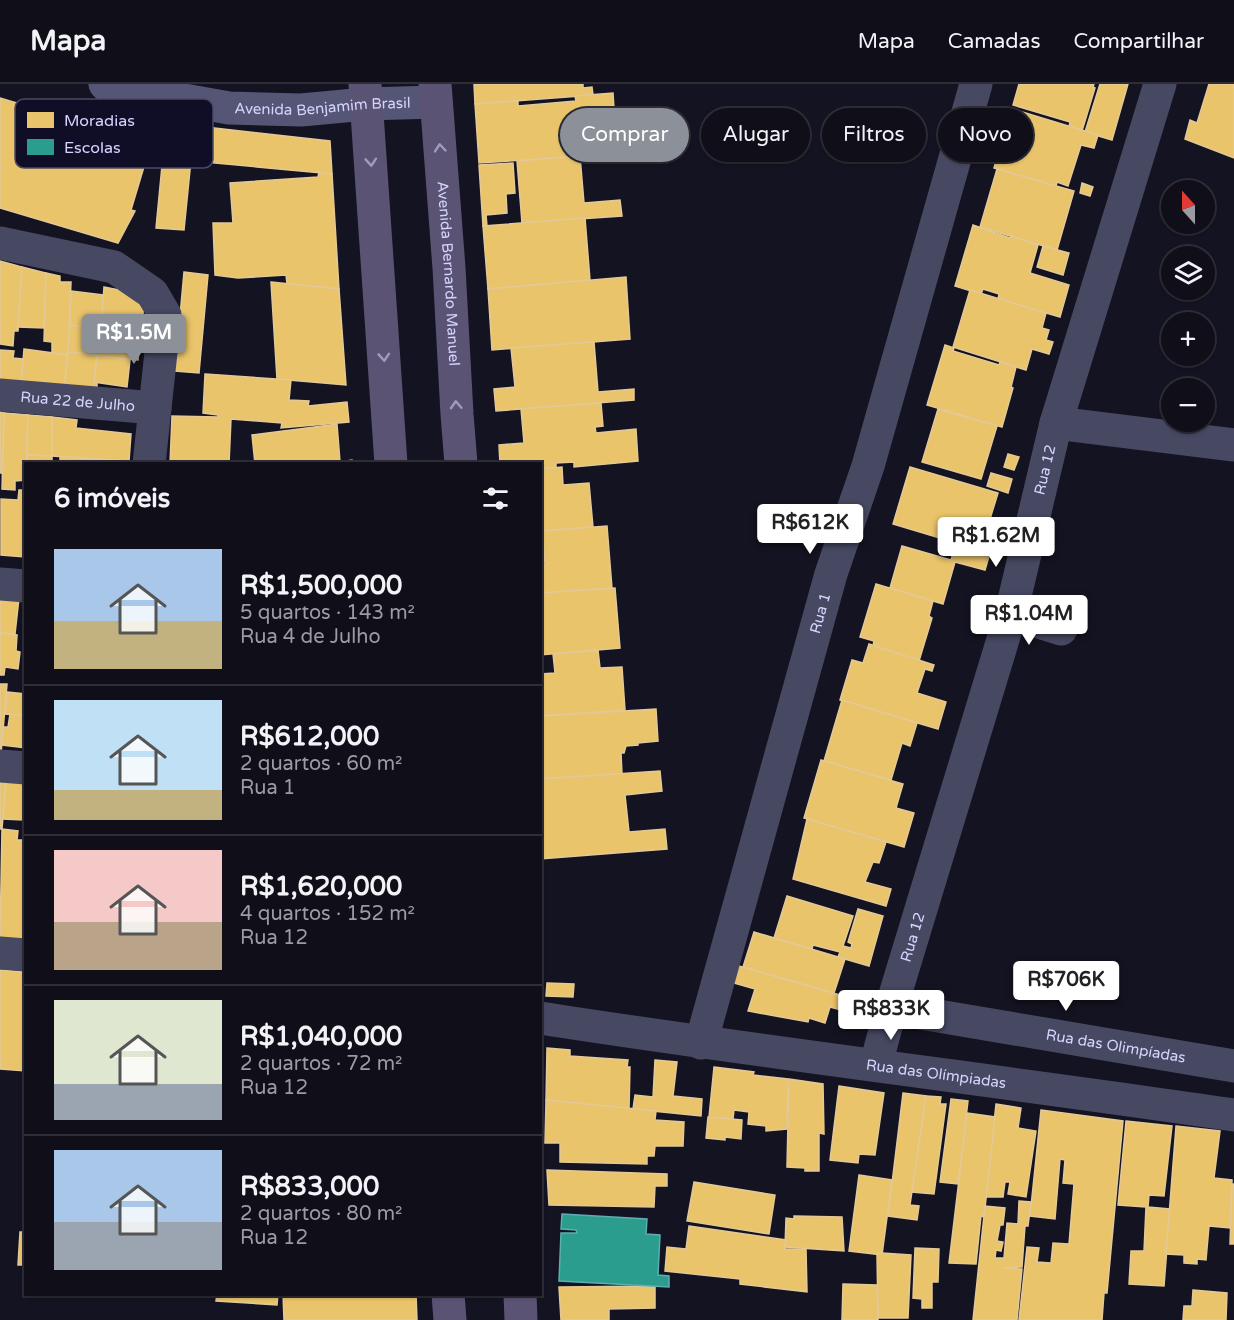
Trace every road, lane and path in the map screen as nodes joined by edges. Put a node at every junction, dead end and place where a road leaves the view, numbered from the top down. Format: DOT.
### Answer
graph roads {
  1 [pos="105,84"];
  2 [pos="976,84"];
  3 [pos="1160,84"];
  4 [pos="436,93"];
  5 [pos="365,94"];
  6 [pos="178,99"];
  7 [pos="213,105"];
  8 [pos="0,243"];
  9 [pos="0,395"];
  10 [pos="155,408"];
  11 [pos="1056,423"];
  12 [pos="1234,445"];
  13 [pos="149,462"];
  14 [pos="391,462"];
  15 [pos="461,462"];
  16 [pos="0,584"];
  17 [pos="24,586"];
  18 [pos="1011,613"];
  19 [pos="1061,629"];
  20 [pos="0,766"];
  21 [pos="24,768"];
  22 [pos="0,952"];
  23 [pos="24,955"];
  24 [pos="891,1008"];
  25 [pos="542,1018"];
  26 [pos="701,1043"];
  27 [pos="1186,1058"];
  28 [pos="876,1064"];
  29 [pos="1234,1066"];
  30 [pos="1191,1109"];
  31 [pos="1234,1115"];
  32 [pos="448,1296"];
  33 [pos="520,1296"];
  34 [pos="450,1320"];
  35 [pos="521,1320"];
  1 -- 6 [label="main road, Avenida Benjamim Brasil"];
  2 -- 26 [label="street, Rua 1"];
  3 -- 11 [label="street, Rua 12"];
  4 -- 5 [label="main road, Avenida Benjamim Brasil"];
  15 -- 4 [label="main road, Avenida Bernardo Manuel, one-way"];
  5 -- 7 [label="main road, Avenida Benjamim Brasil"];
  5 -- 14 [label="main road, one-way"];
  8 -- 10 [label="street"];
  9 -- 10 [label="street, Rua 22 de Julho"];
  10 -- 13 [label="street"];
  11 -- 12 [label="street"];
  11 -- 18 [label="street, Rua 12"];
  16 -- 17 [label="street"];
  18 -- 19 [label="street"];
  18 -- 24 [label="street, Rua 12"];
  20 -- 21 [label="street"];
  22 -- 23 [label="street"];
  24 -- 27 [label="street, Rua das Olimpíadas"];
  24 -- 28 [label="street, Rua 12"];
  25 -- 26 [label="street, Rua das Olímpiadas"];
  26 -- 28 [label="street, Rua das Olímpiadas"];
  27 -- 29 [label="street, Rua das Olimpíadas"];
  27 -- 30 [label="street"];
  28 -- 30 [label="street, Rua das Olímpiadas"];
  30 -- 31 [label="street, Rua das Olímpiadas"];
  32 -- 34 [label="main road"];
  33 -- 35 [label="main road"];
}
